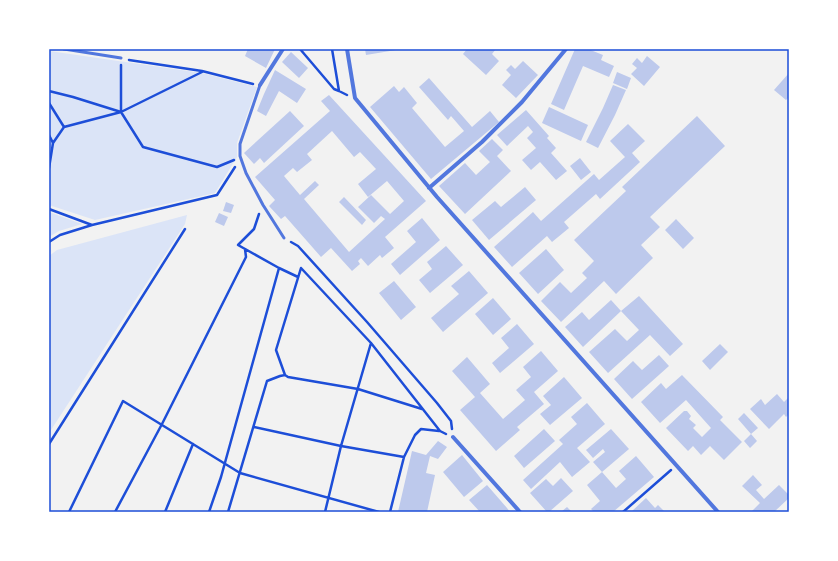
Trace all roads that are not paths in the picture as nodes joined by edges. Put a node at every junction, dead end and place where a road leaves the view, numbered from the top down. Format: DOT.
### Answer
graph roads {
  1 [pos="64,49"];
  2 [pos="284,49"];
  3 [pos="347,49"];
  4 [pos="566,49"];
  5 [pos="121,58"];
  6 [pos="260,85"];
  7 [pos="429,188"];
  8 [pos="284,238"];
  9 [pos="453,437"];
  10 [pos="520,512"];
  11 [pos="718,512"];
  1 -- 5 [label="lane"];
  2 -- 6 [label="street"];
  3 -- 7 [label="street"];
  4 -- 7 [label="street"];
  6 -- 8 [label="lane"];
  7 -- 11 [label="street"];
  9 -- 10 [label="street"];
}
